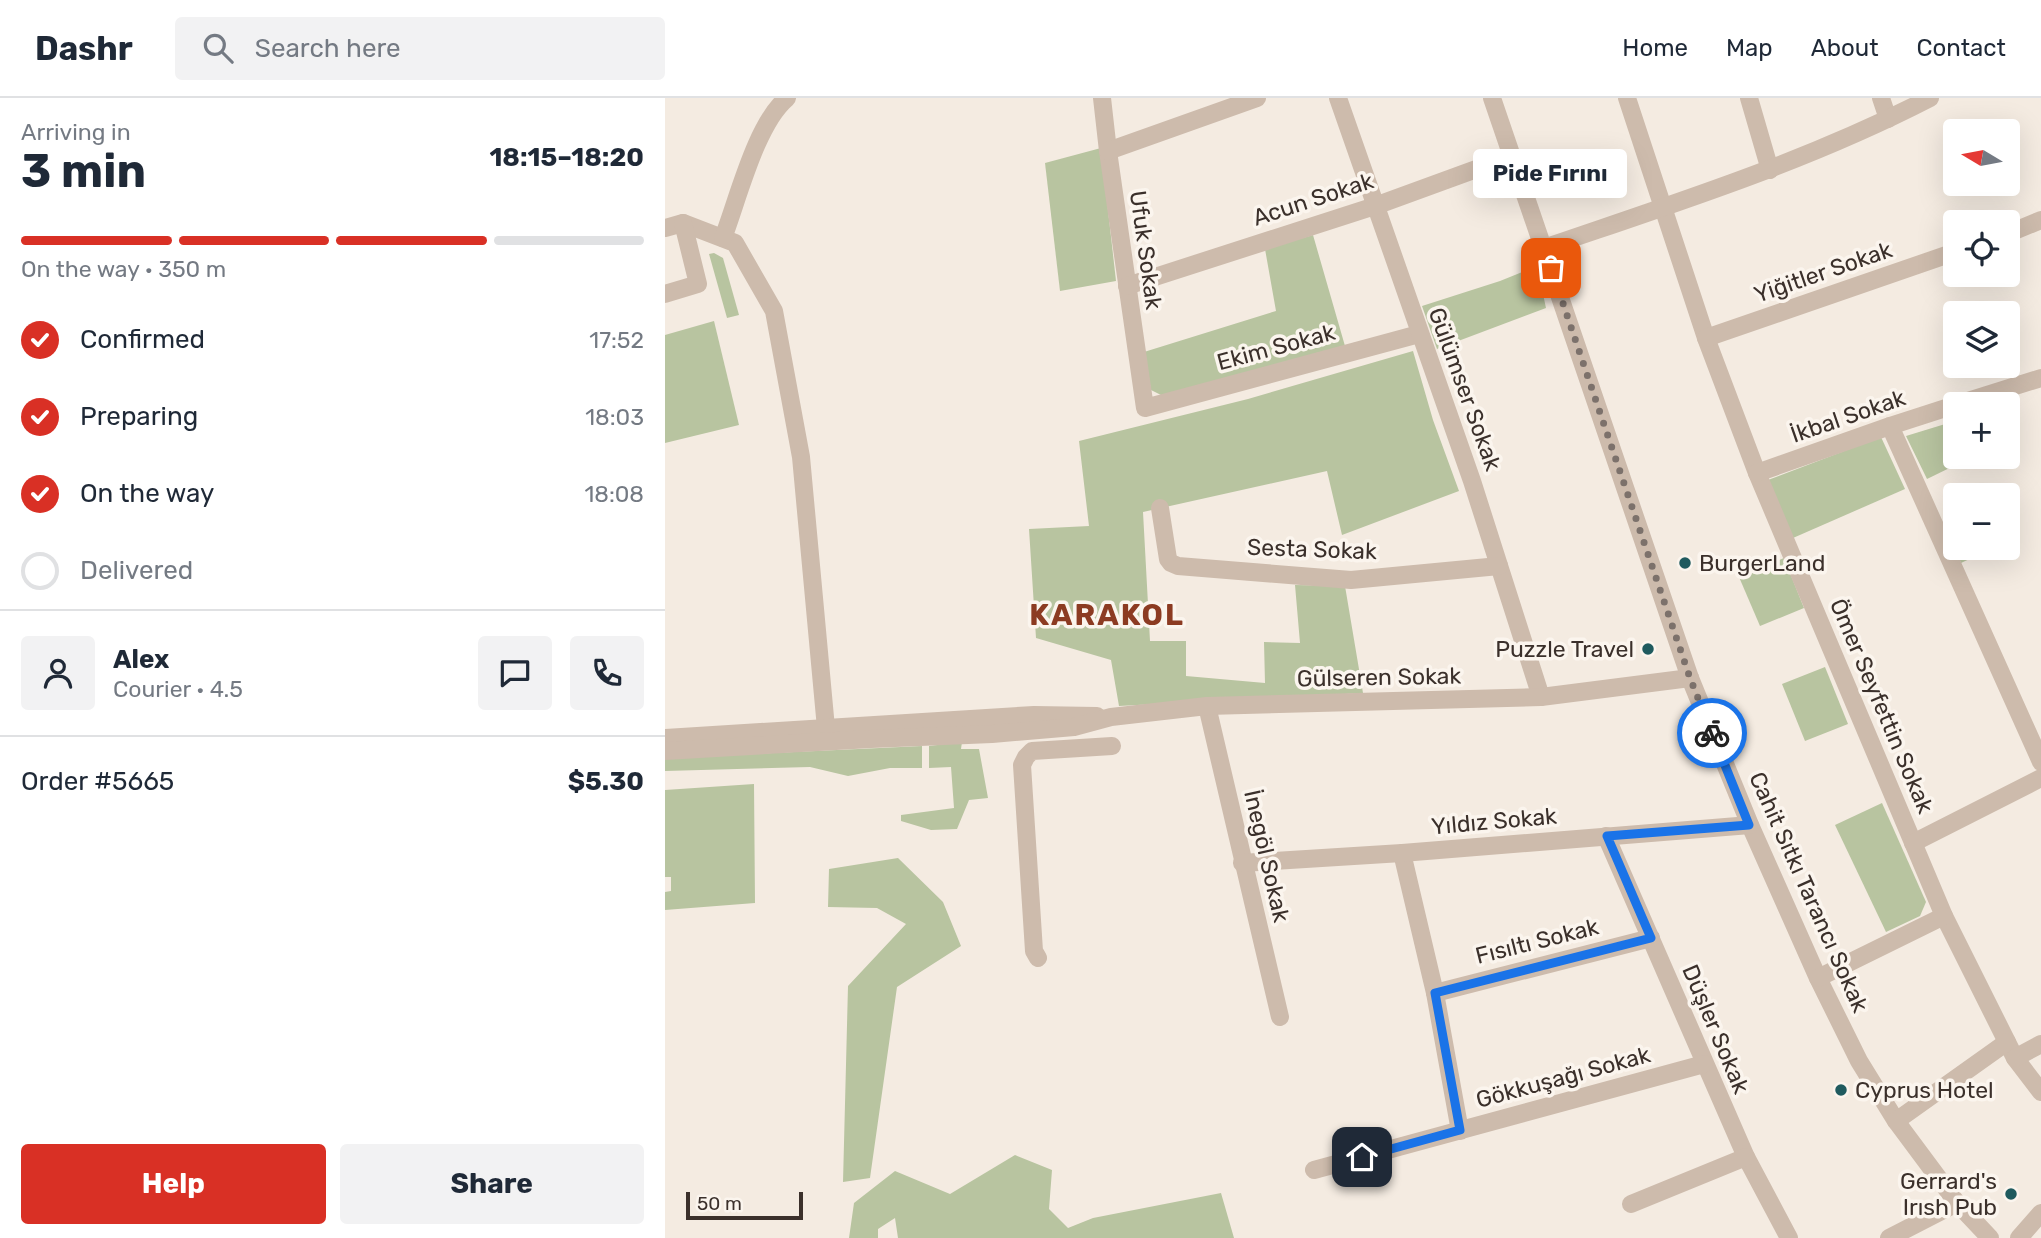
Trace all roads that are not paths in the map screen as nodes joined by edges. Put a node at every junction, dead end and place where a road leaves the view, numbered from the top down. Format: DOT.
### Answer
graph roads {
  1 [pos="787,98"];
  2 [pos="1102,98"];
  3 [pos="1257,98"];
  4 [pos="1338,98"];
  5 [pos="1492,98"];
  6 [pos="1627,98"];
  7 [pos="1749,98"];
  8 [pos="1881,98"];
  9 [pos="1930,98"];
  10 [pos="1888,119"];
  11 [pos="1108,151"];
  12 [pos="1513,156"];
  13 [pos="1770,170"];
  14 [pos="1375,206"];
  15 [pos="1662,207"];
  16 [pos="2041,220"];
  17 [pos="683,223"];
  18 [pos="665,228"];
  19 [pos="2020,229"];
  20 [pos="723,238"];
  21 [pos="1544,248"];
  22 [pos="1943,256"];
  23 [pos="1127,286"];
  24 [pos="665,294"];
  25 [pos="1419,334"];
  26 [pos="1706,338"];
  27 [pos="2041,378"];
  28 [pos="1997,392"];
  29 [pos="1145,408"];
  30 [pos="1943,409"];
  31 [pos="1890,426"];
  32 [pos="1757,473"];
  33 [pos="1160,508"];
  34 [pos="1499,566"];
  35 [pos="1690,678"];
  36 [pos="1541,697"];
  37 [pos="1207,706"];
  38 [pos="1111,717"];
  39 [pos="827,728"];
  40 [pos="665,738"];
  41 [pos="1112,746"];
  42 [pos="665,751"];
  43 [pos="2041,762"];
  44 [pos="2041,778"];
  45 [pos="1749,825"];
  46 [pos="1607,836"];
  47 [pos="1913,843"];
  48 [pos="1402,853"];
  49 [pos="1242,863"];
  50 [pos="1944,916"];
  51 [pos="1651,938"];
  52 [pos="1038,958"];
  53 [pos="1818,978"];
  54 [pos="1435,993"];
  55 [pos="1280,1017"];
  56 [pos="2041,1044"];
  57 [pos="2011,1050"];
  58 [pos="1704,1064"];
  59 [pos="2041,1093"];
  60 [pos="1896,1121"];
  61 [pos="1460,1130"];
  62 [pos="1746,1157"];
  63 [pos="1314,1170"];
  64 [pos="1957,1203"];
  65 [pos="1630,1204"];
  66 [pos="2041,1213"];
  67 [pos="1989,1236"];
  68 [pos="1789,1238"];
  69 [pos="1889,1238"];
  70 [pos="2019,1238"];
  1 -- 20 [label="street"];
  2 -- 11 [label="street, Ufuk Sokak"];
  3 -- 11 [label="street"];
  4 -- 14 [label="street, Gülümser Sokak"];
  5 -- 12 [label="street, Cahit Sıtkı Tarancı Sokak"];
  6 -- 15 [label="street, Ömer Seyfettin Sokak"];
  7 -- 13 [label="street"];
  8 -- 10 [label="street"];
  9 -- 10 [label="street"];
  10 -- 13 [label="street"];
  11 -- 23 [label="street, Ufuk Sokak"];
  12 -- 14 [label="street, Acun Sokak"];
  12 -- 21 [label="street, Cahit Sıtkı Tarancı Sokak"];
  13 -- 15 [label="street"];
  14 -- 23 [label="street, Acun Sokak"];
  14 -- 25 [label="street, Gülümser Sokak"];
  15 -- 21 [label="street"];
  15 -- 26 [label="street, Ömer Seyfettin Sokak"];
  16 -- 19 [label="street"];
  17 -- 18 [label="street"];
  17 -- 20 [label="street"];
  17 -- 24 [label="street"];
  20 -- 39 [label="street"];
  21 -- 35 [label="street, Cahit Sıtkı Tarancı Sokak"];
  22 -- 26 [label="street, Yiğitler Sokak"];
  23 -- 29 [label="street, Ufuk Sokak"];
  25 -- 29 [label="street, Ekim Sokak"];
  25 -- 34 [label="street, Gülümser Sokak"];
  26 -- 32 [label="street, Ömer Seyfettin Sokak"];
  27 -- 28 [label="street, İkbal Sokak"];
  30 -- 31 [label="street, İkbal Sokak"];
  31 -- 32 [label="street, İkbal Sokak"];
  31 -- 43 [label="street"];
  32 -- 47 [label="street, Ömer Seyfettin Sokak"];
  33 -- 34 [label="street, Sesta Sokak"];
  34 -- 36 [label="street, Gülümser Sokak"];
  35 -- 36 [label="street, Gülseren Sokak"];
  35 -- 45 [label="street, Cahit Sıtkı Tarancı Sokak"];
  36 -- 37 [label="street, Gülseren Sokak"];
  37 -- 38 [label="street, Gülseren Sokak"];
  37 -- 49 [label="street, İnegöl Sokak"];
  38 -- 39 [label="street"];
  38 -- 42 [label="street"];
  39 -- 40 [label="street"];
  41 -- 52 [label="street"];
  44 -- 47 [label="street"];
  45 -- 46 [label="street, Yıldız Sokak"];
  45 -- 53 [label="street, Cahit Sıtkı Tarancı Sokak"];
  46 -- 48 [label="street, Yıldız Sokak"];
  46 -- 51 [label="street, Düşler Sokak"];
  47 -- 50 [label="street, Ömer Seyfettin Sokak"];
  48 -- 49 [label="street, Yıldız Sokak"];
  48 -- 54 [label="street"];
  49 -- 55 [label="street, İnegöl Sokak"];
  50 -- 53 [label="street"];
  50 -- 57 [label="street, Ömer Seyfettin Sokak"];
  51 -- 54 [label="street, Fısıltı Sokak"];
  51 -- 58 [label="street, Düşler Sokak"];
  53 -- 60 [label="street, Cahit Sıtkı Tarancı Sokak"];
  54 -- 61 [label="street"];
  56 -- 57 [label="street"];
  57 -- 59 [label="street, Ömer Seyfettin Sokak"];
  57 -- 60 [label="street"];
  58 -- 61 [label="street, Gökkuşağı Sokak"];
  58 -- 62 [label="street, Düşler Sokak"];
  60 -- 64 [label="street, Cahit Sıtkı Tarancı Sokak"];
  61 -- 63 [label="street, Gökkuşağı Sokak"];
  62 -- 65 [label="street"];
  62 -- 68 [label="street, Düşler Sokak"];
  64 -- 67 [label="street, Cahit Sıtkı Tarancı Sokak"];
  64 -- 69 [label="street"];
  66 -- 70 [label="street"];
}
